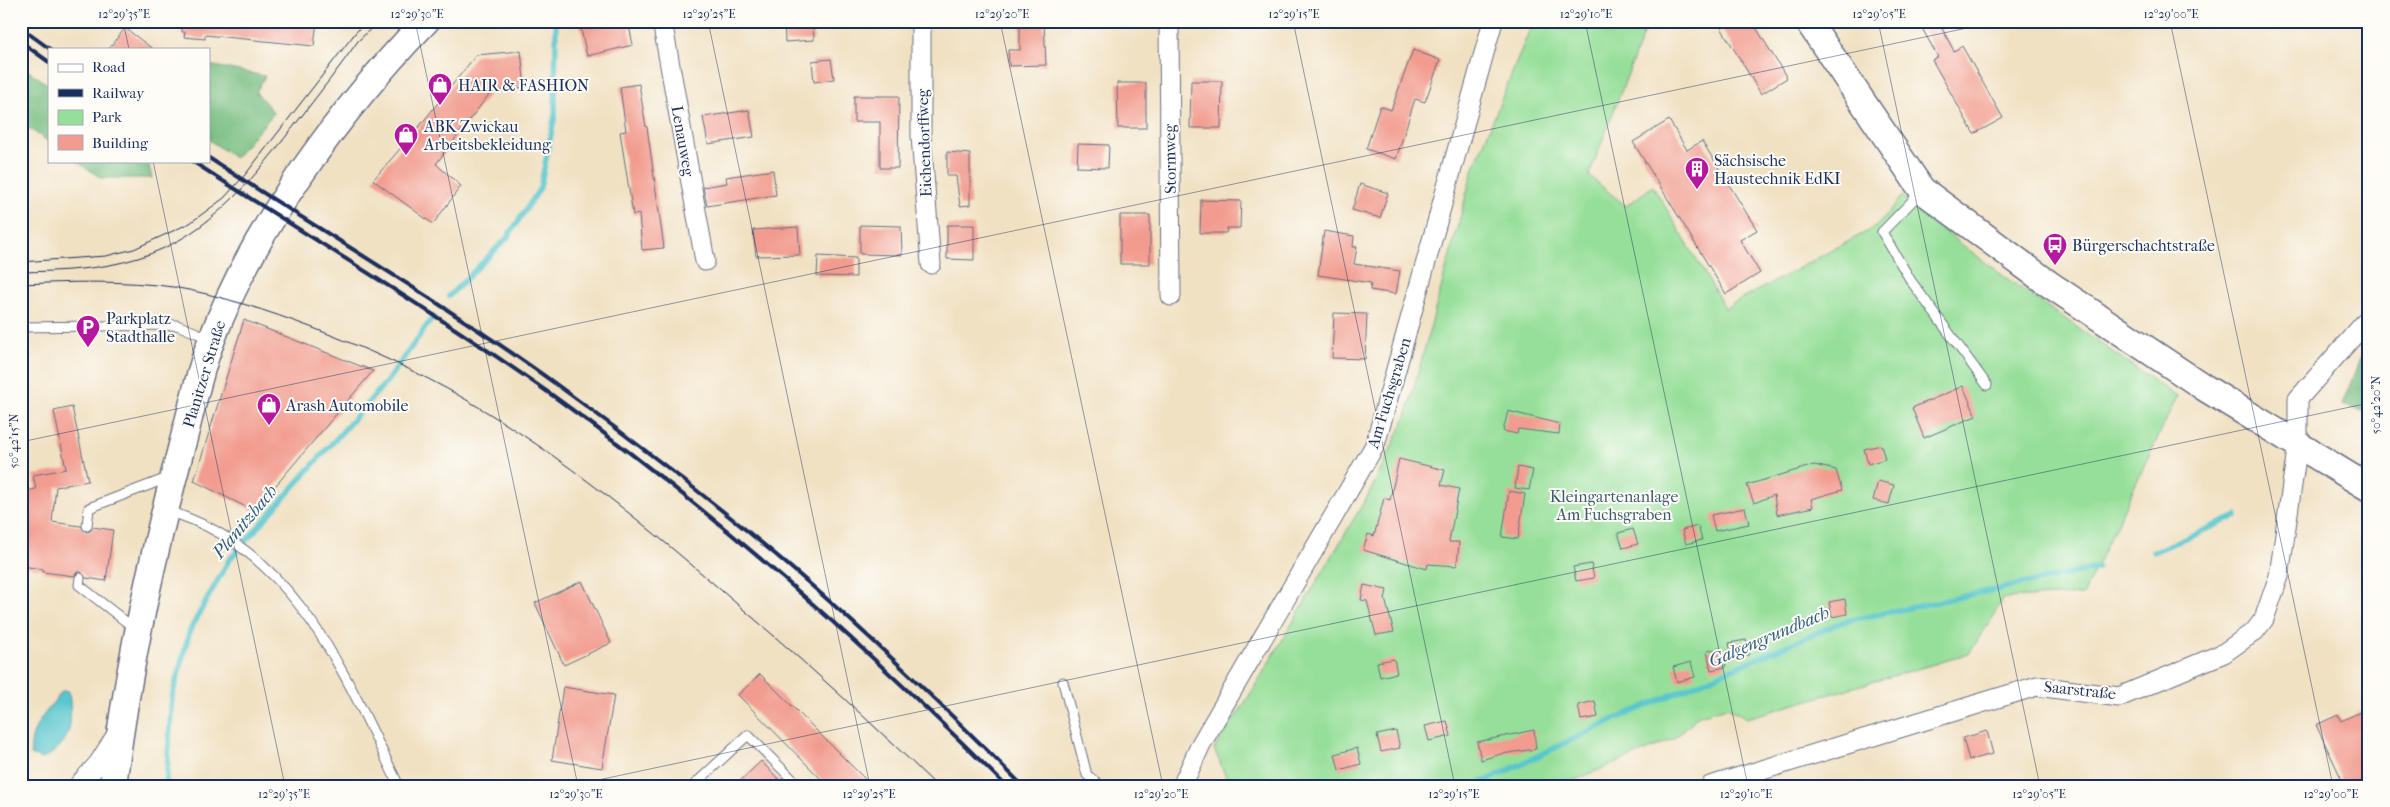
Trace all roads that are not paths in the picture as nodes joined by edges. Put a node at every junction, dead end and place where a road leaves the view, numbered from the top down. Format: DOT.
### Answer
graph roads {
  1 [pos="426,21"];
  2 [pos="662,21"];
  3 [pos="922,21"];
  4 [pos="1169,21"];
  5 [pos="1494,21"];
  6 [pos="1808,21"];
  7 [pos="1922,190"];
  8 [pos="704,261"];
  9 [pos="931,264"];
  10 [pos="1171,296"];
  11 [pos="2369,318"];
  12 [pos="21,327"];
  13 [pos="211,339"];
  14 [pos="1987,385"];
  15 [pos="2298,443"];
  16 [pos="174,476"];
  17 [pos="2369,488"];
  18 [pos="166,511"];
  19 [pos="86,526"];
  20 [pos="80,578"];
  21 [pos="139,632"];
  22 [pos="1063,682"];
  23 [pos="122,726"];
  24 [pos="78,786"];
  25 [pos="113,786"];
  26 [pos="399,786"];
  27 [pos="699,786"];
  28 [pos="799,786"];
  29 [pos="1101,786"];
  30 [pos="1182,786"];
  31 [pos="1710,786"];
  1 -- 13 [label="main road, Planitzer Straße"];
  2 -- 8 [label="street, Lenauweg"];
  3 -- 9 [label="street, Eichendorffweg"];
  4 -- 10 [label="street, Stormweg"];
  5 -- 30 [label="street, Am Fuchsgraben"];
  6 -- 7 [label="main road"];
  7 -- 14 [label="lane"];
  7 -- 15 [label="main road"];
  11 -- 15 [label="street"];
  12 -- 13 [label="lane"];
  13 -- 16 [label="main road, Planitzer Straße"];
  15 -- 17 [label="main road"];
  15 -- 31 [label="street, Saarstraße"];
  16 -- 18 [label="main road, Planitzer Straße"];
  16 -- 19 [label="lane"];
  18 -- 21 [label="main road, Planitzer Straße"];
  18 -- 26 [label="lane"];
  20 -- 21 [label="lane"];
  21 -- 23 [label="main road, Planitzer Straße"];
  22 -- 29 [label="lane"];
  23 -- 24 [label="street"];
  23 -- 25 [label="main road, Planitzer Straße"];
  27 -- 28 [label="lane"];
}
